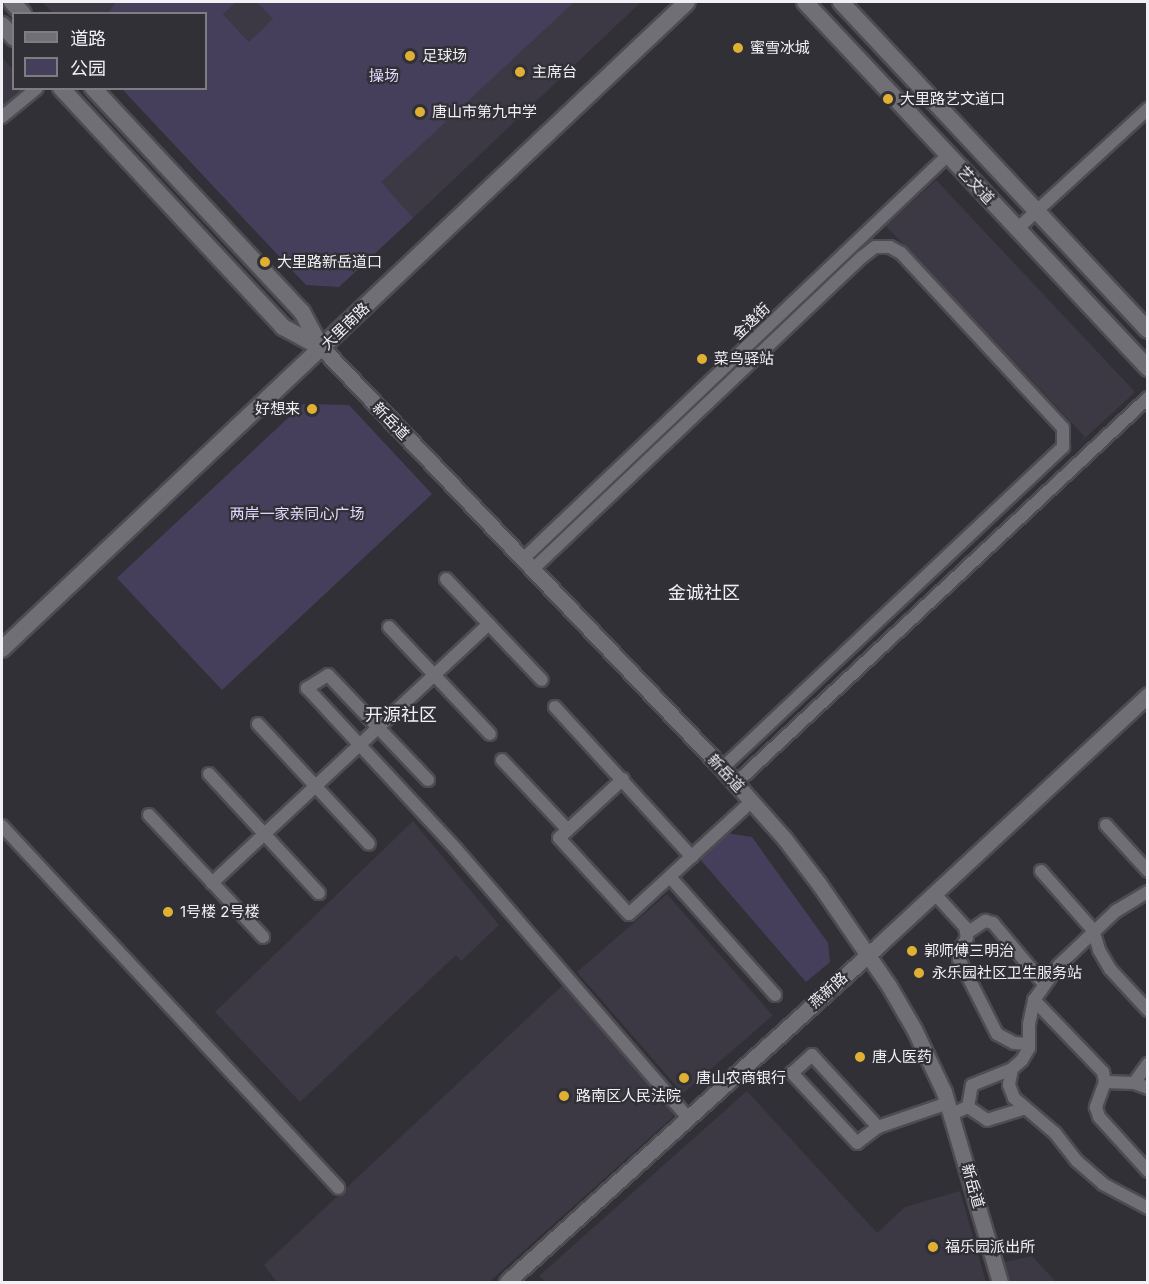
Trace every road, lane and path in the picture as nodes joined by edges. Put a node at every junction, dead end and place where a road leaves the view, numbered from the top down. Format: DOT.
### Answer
graph roads {
  1 [pos="687,2"];
  2 [pos="805,2"];
  3 [pos="841,2"];
  4 [pos="35,90"];
  5 [pos="63,90"];
  6 [pos="95,90"];
  7 [pos="1148,109"];
  8 [pos="2,117"];
  9 [pos="948,155"];
  10 [pos="1039,212"];
  11 [pos="1017,229"];
  12 [pos="1148,330"];
  13 [pos="322,348"];
  14 [pos="1148,368"];
  15 [pos="1148,398"];
  16 [pos="528,564"];
  17 [pos="446,579"];
  18 [pos="489,624"];
  19 [pos="389,627"];
  20 [pos="2,649"];
  21 [pos="435,676"];
  22 [pos="542,681"];
  23 [pos="1148,695"];
  24 [pos="555,707"];
  25 [pos="258,724"];
  26 [pos="379,728"];
  27 [pos="490,734"];
  28 [pos="361,745"];
  29 [pos="502,760"];
  30 [pos="722,768"];
  31 [pos="209,774"];
  32 [pos="623,779"];
  33 [pos="428,780"];
  34 [pos="735,783"];
  35 [pos="316,786"];
  36 [pos="752,801"];
  37 [pos="149,815"];
  38 [pos="1106,825"];
  39 [pos="2,826"];
  40 [pos="568,830"];
  41 [pos="264,834"];
  42 [pos="369,844"];
  43 [pos="692,857"];
  44 [pos="1041,871"];
  45 [pos="1148,871"];
  46 [pos="670,877"];
  47 [pos="212,883"];
  48 [pos="319,892"];
  49 [pos="1148,892"];
  50 [pos="934,893"];
  51 [pos="1093,930"];
  52 [pos="967,933"];
  53 [pos="263,937"];
  54 [pos="868,954"];
  55 [pos="1044,984"];
  56 [pos="775,995"];
  57 [pos="1034,1000"];
  58 [pos="1148,1010"];
  59 [pos="1029,1044"];
  60 [pos="1148,1064"];
  61 [pos="1012,1069"];
  62 [pos="1105,1082"];
  63 [pos="1134,1083"];
  64 [pos="1148,1088"];
  65 [pos="968,1107"];
  66 [pos="950,1108"];
  67 [pos="1024,1108"];
  68 [pos="687,1117"];
  69 [pos="878,1127"];
  70 [pos="1148,1171"];
  71 [pos="338,1188"];
  72 [pos="1148,1208"];
  73 [pos="507,1282"];
  74 [pos="1000,1282"];
  1 -- 13 [label="main road, 大里南路"];
  2 -- 9 [label="main road, 艺文道"];
  3 -- 10 [label="main road, 艺文道"];
  4 -- 8 [label="street"];
  5 -- 13 [label="main road, 新岳道"];
  6 -- 13 [label="main road, 新岳道"];
  7 -- 10 [label="street"];
  9 -- 11 [label="main road, 艺文道"];
  9 -- 16 [label="street, 金逸街"];
  10 -- 11 [label="street"];
  10 -- 12 [label="main road, 艺文道"];
  11 -- 14 [label="main road, 艺文道"];
  13 -- 16 [label="street, 新岳道"];
  13 -- 20 [label="main road, 大里南路"];
  15 -- 34 [label="street"];
  16 -- 30 [label="street, 新岳道"];
  16 -- 30 [label="street"];
  17 -- 18 [label="street"];
  18 -- 21 [label="street"];
  18 -- 22 [label="street"];
  19 -- 21 [label="street"];
  21 -- 26 [label="street"];
  21 -- 27 [label="street"];
  23 -- 50 [label="street, 燕新路"];
  24 -- 32 [label="street"];
  25 -- 35 [label="street"];
  26 -- 28 [label="street"];
  26 -- 28 [label="street"];
  26 -- 33 [label="street"];
  28 -- 35 [label="street"];
  28 -- 68 [label="street"];
  29 -- 40 [label="street"];
  30 -- 34 [label="street, 新岳道"];
  31 -- 41 [label="street"];
  32 -- 40 [label="street"];
  32 -- 43 [label="street"];
  34 -- 36 [label="street, 新岳道"];
  35 -- 41 [label="street"];
  35 -- 42 [label="street"];
  36 -- 43 [label="street"];
  36 -- 54 [label="street, 新岳道"];
  37 -- 47 [label="street"];
  38 -- 45 [label="street"];
  39 -- 71 [label="street"];
  40 -- 46 [label="street"];
  41 -- 47 [label="street"];
  41 -- 48 [label="street"];
  43 -- 46 [label="street"];
  44 -- 51 [label="street"];
  46 -- 56 [label="street"];
  47 -- 53 [label="street"];
  49 -- 51 [label="street"];
  50 -- 52 [label="street"];
  50 -- 54 [label="street, 燕新路"];
  51 -- 55 [label="street"];
  51 -- 58 [label="street"];
  52 -- 55 [label="street"];
  52 -- 59 [label="street"];
  54 -- 66 [label="street, 新岳道"];
  54 -- 68 [label="street, 燕新路"];
  55 -- 57 [label="street"];
  57 -- 59 [label="street"];
  57 -- 62 [label="street"];
  59 -- 61 [label="street"];
  60 -- 63 [label="street"];
  61 -- 65 [label="street"];
  61 -- 67 [label="street"];
  62 -- 63 [label="street"];
  62 -- 70 [label="street"];
  63 -- 64 [label="street"];
  65 -- 66 [label="street"];
  65 -- 67 [label="street"];
  66 -- 69 [label="street"];
  66 -- 74 [label="street, 新岳道"];
  67 -- 72 [label="street"];
  68 -- 73 [label="street, 燕新路"];
  69 -- 69 [label="street"];
}
